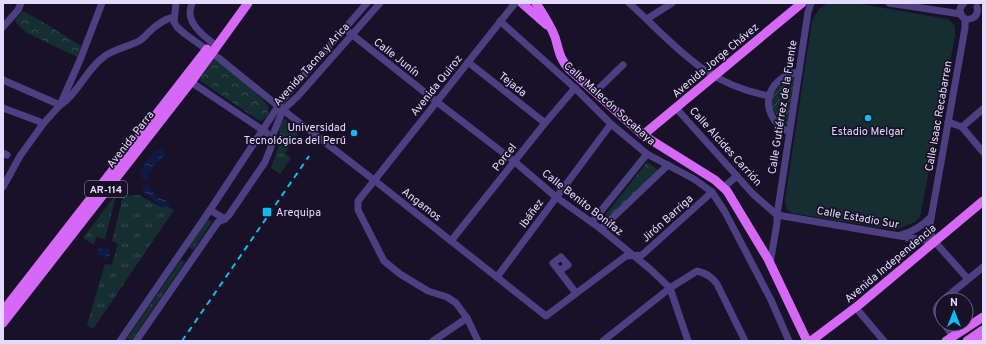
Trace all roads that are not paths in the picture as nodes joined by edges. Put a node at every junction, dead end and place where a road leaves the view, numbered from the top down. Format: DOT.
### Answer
graph roads {
  1 [pos="21,3"];
  2 [pos="102,3"];
  3 [pos="176,3"];
  4 [pos="192,3"];
  5 [pos="240,3"];
  6 [pos="248,3"];
  7 [pos="367,3"];
  8 [pos="380,3"];
  9 [pos="515,3"];
  10 [pos="523,3"];
  11 [pos="536,3"];
  12 [pos="629,3"];
  13 [pos="672,3"];
  14 [pos="802,3"];
  15 [pos="811,3"];
  16 [pos="889,3"];
  17 [pos="964,3"];
  18 [pos="978,7"];
  19 [pos="963,16"];
  20 [pos="174,17"];
  21 [pos="647,19"];
  22 [pos="500,21"];
  23 [pos="3,27"];
  24 [pos="550,28"];
  25 [pos="345,29"];
  26 [pos="352,35"];
  27 [pos="214,44"];
  28 [pos="468,62"];
  29 [pos="623,65"];
  30 [pos="799,72"];
  31 [pos="714,76"];
  32 [pos="3,80"];
  33 [pos="188,80"];
  34 [pos="575,88"];
  35 [pos="595,92"];
  36 [pos="769,96"];
  37 [pos="436,102"];
  38 [pos="60,105"];
  39 [pos="3,108"];
  40 [pos="280,108"];
  41 [pos="676,108"];
  42 [pos="983,109"];
  43 [pos="948,122"];
  44 [pos="545,123"];
  45 [pos="43,124"];
  46 [pos="611,124"];
  47 [pos="962,127"];
  48 [pos="263,131"];
  49 [pos="789,132"];
  50 [pos="643,135"];
  51 [pos="273,136"];
  52 [pos="983,152"];
  53 [pos="647,154"];
  54 [pos="515,162"];
  55 [pos="668,165"];
  56 [pos="737,176"];
  57 [pos="374,180"];
  58 [pos="3,187"];
  59 [pos="724,187"];
  60 [pos="712,192"];
  61 [pos="556,197"];
  62 [pos="983,201"];
  63 [pos="210,210"];
  64 [pos="777,215"];
  65 [pos="931,217"];
  66 [pos="224,219"];
  67 [pos="592,222"];
  68 [pos="601,229"];
  69 [pos="897,235"];
  70 [pos="451,241"];
  71 [pos="935,242"];
  72 [pos="181,251"];
  73 [pos="635,256"];
  74 [pos="193,258"];
  75 [pos="769,262"];
  76 [pos="983,267"];
  77 [pos="559,271"];
  78 [pos="497,277"];
  79 [pos="968,279"];
  80 [pos="670,288"];
  81 [pos="953,292"];
  82 [pos="576,293"];
  83 [pos="856,308"];
  84 [pos="3,311"];
  85 [pos="546,316"];
  86 [pos="983,317"];
  87 [pos="467,318"];
  88 [pos="3,323"];
  89 [pos="983,323"];
  90 [pos="983,330"];
  91 [pos="983,338"];
  92 [pos="952,339"];
  93 [pos="120,341"];
  94 [pos="136,341"];
  95 [pos="433,341"];
  96 [pos="478,341"];
  97 [pos="603,341"];
  98 [pos="688,341"];
  99 [pos="745,341"];
  100 [pos="789,341"];
  101 [pos="807,341"];
  102 [pos="811,341"];
  103 [pos="884,341"];
  104 [pos="967,341"];
  105 [pos="979,341"];
  1 -- 23 [label="street"];
  2 -- 38 [label="street"];
  3 -- 20 [label="street"];
  4 -- 27 [label="street"];
  5 -- 27 [label="main road, AR-114"];
  6 -- 27 [label="main road, AR-114"];
  7 -- 25 [label="street, Avenida Tacna y Arica"];
  8 -- 26 [label="street, Avenida Tacna y Arica"];
  9 -- 22 [label="street, Avenida Quiroz"];
  10 -- 24 [label="main road"];
  11 -- 24 [label="main road"];
  12 -- 21 [label="street"];
  13 -- 21 [label="street"];
  14 -- 31 [label="main road, Avenida Jorge Chávez"];
  15 -- 30 [label="street, Calle Gutiérrez de la Fuente"];
  16 -- 19 [label="street"];
  17 -- 19 [label="street, Calle Isaac Recabarren"];
  18 -- 19 [label="street"];
  19 -- 43 [label="street, Calle Isaac Recabarren"];
  20 -- 38 [label="street"];
  20 -- 40 [label="street, Angamos"];
  21 -- 31 [label="street"];
  22 -- 28 [label="street, Avenida Quiroz"];
  22 -- 34 [label="street, Calle Malecón Socabaya"];
  24 -- 35 [label="main road"];
  25 -- 26 [label="street, Calle Junín"];
  25 -- 40 [label="street, Avenida Tacna y Arica"];
  26 -- 37 [label="street, Calle Junín"];
  26 -- 40 [label="street, Avenida Tacna y Arica"];
  27 -- 33 [label="main road, Avenida Parra / AR-114"];
  28 -- 37 [label="street, Avenida Quiroz"];
  28 -- 44 [label="street, Tejada"];
  29 -- 35 [label="street"];
  30 -- 36 [label="street"];
  30 -- 49 [label="street, Calle Gutiérrez de la Fuente"];
  31 -- 36 [label="street"];
  31 -- 41 [label="main road, Avenida Jorge Chávez"];
  32 -- 38 [label="street"];
  33 -- 48 [label="street"];
  33 -- 84 [label="main road, Avenida Parra / AR-114"];
  33 -- 88 [label="main road, Avenida Parra / AR-114"];
  34 -- 44 [label="street, Porcel"];
  34 -- 46 [label="street, Calle Malecón Socabaya"];
  35 -- 50 [label="main road"];
  36 -- 49 [label="street"];
  37 -- 54 [label="street, Calle Benito Bonifaz"];
  37 -- 57 [label="street, Avenida Quiroz"];
  38 -- 45 [label="street"];
  39 -- 45 [label="street"];
  40 -- 48 [label="street, Avenida Tacna y Arica"];
  40 -- 51 [label="street, Avenida Tacna y Arica"];
  40 -- 57 [label="street, Angamos"];
  41 -- 50 [label="main road, Avenida Jorge Chávez"];
  41 -- 56 [label="street, Calle Alcides Carrión"];
  42 -- 47 [label="street"];
  43 -- 47 [label="street"];
  43 -- 65 [label="street, Calle Isaac Recabarren"];
  44 -- 54 [label="street, Porcel"];
  45 -- 58 [label="street"];
  46 -- 53 [label="street, Calle Malecón Socabaya"];
  46 -- 61 [label="street, Ibáñez"];
  47 -- 52 [label="street"];
  48 -- 51 [label="street"];
  48 -- 63 [label="street, Avenida Tacna y Arica"];
  49 -- 64 [label="street, Calle Gutiérrez de la Fuente"];
  50 -- 59 [label="main road"];
  51 -- 66 [label="street, Avenida Tacna y Arica"];
  53 -- 55 [label="street, Calle Malecón Socabaya"];
  53 -- 67 [label="street"];
  54 -- 61 [label="street, Calle Benito Bonifaz"];
  54 -- 70 [label="street, Porcel"];
  55 -- 60 [label="street, Calle Malecón Socabaya"];
  55 -- 68 [label="street"];
  56 -- 59 [label="street"];
  56 -- 64 [label="street, Calle Alcides Carrión"];
  57 -- 70 [label="street, Angamos"];
  57 -- 87 [label="street, Avenida Quiroz"];
  59 -- 75 [label="main road"];
  60 -- 73 [label="street, Jirón Barriga"];
  60 -- 100 [label="street, Calle Malecón Socabaya"];
  61 -- 67 [label="street, Calle Benito Bonifaz"];
  61 -- 78 [label="street, Ibáñez"];
  62 -- 71 [label="main road, Avenida Independencia"];
  63 -- 66 [label="street"];
  63 -- 72 [label="street, Avenida Tacna y Arica"];
  64 -- 69 [label="street, Calle Estadio Sur"];
  64 -- 75 [label="street, Calle Gutiérrez de la Fuente"];
  65 -- 69 [label="street"];
  65 -- 71 [label="street, Calle Isaac Recabarren"];
  66 -- 74 [label="street, Avenida Tacna y Arica"];
  67 -- 68 [label="street, Calle Benito Bonifaz"];
  68 -- 73 [label="street, Calle Benito Bonifaz"];
  69 -- 71 [label="street, Calle Estadio Sur"];
  70 -- 78 [label="street, Angamos"];
  71 -- 79 [label="street"];
  71 -- 83 [label="main road, Avenida Independencia"];
  72 -- 74 [label="street"];
  72 -- 93 [label="street, Avenida Tacna y Arica"];
  73 -- 80 [label="street, Calle Benito Bonifaz"];
  73 -- 82 [label="street, Jirón Barriga"];
  74 -- 94 [label="street, Avenida Tacna y Arica"];
  75 -- 101 [label="main road"];
  76 -- 79 [label="street"];
  77 -- 82 [label="street"];
  78 -- 85 [label="street, Angamos"];
  79 -- 81 [label="street"];
  80 -- 97 [label="street"];
  80 -- 98 [label="street, Calle Benito Bonifaz"];
  80 -- 99 [label="street"];
  82 -- 85 [label="street, Jirón Barriga"];
  83 -- 102 [label="main road, Avenida Independencia"];
  83 -- 103 [label="street"];
  86 -- 92 [label="main road"];
  87 -- 95 [label="street"];
  87 -- 96 [label="street, Avenida Quiroz"];
  89 -- 92 [label="main road"];
  90 -- 104 [label="main road"];
  91 -- 105 [label="main road"];
}
